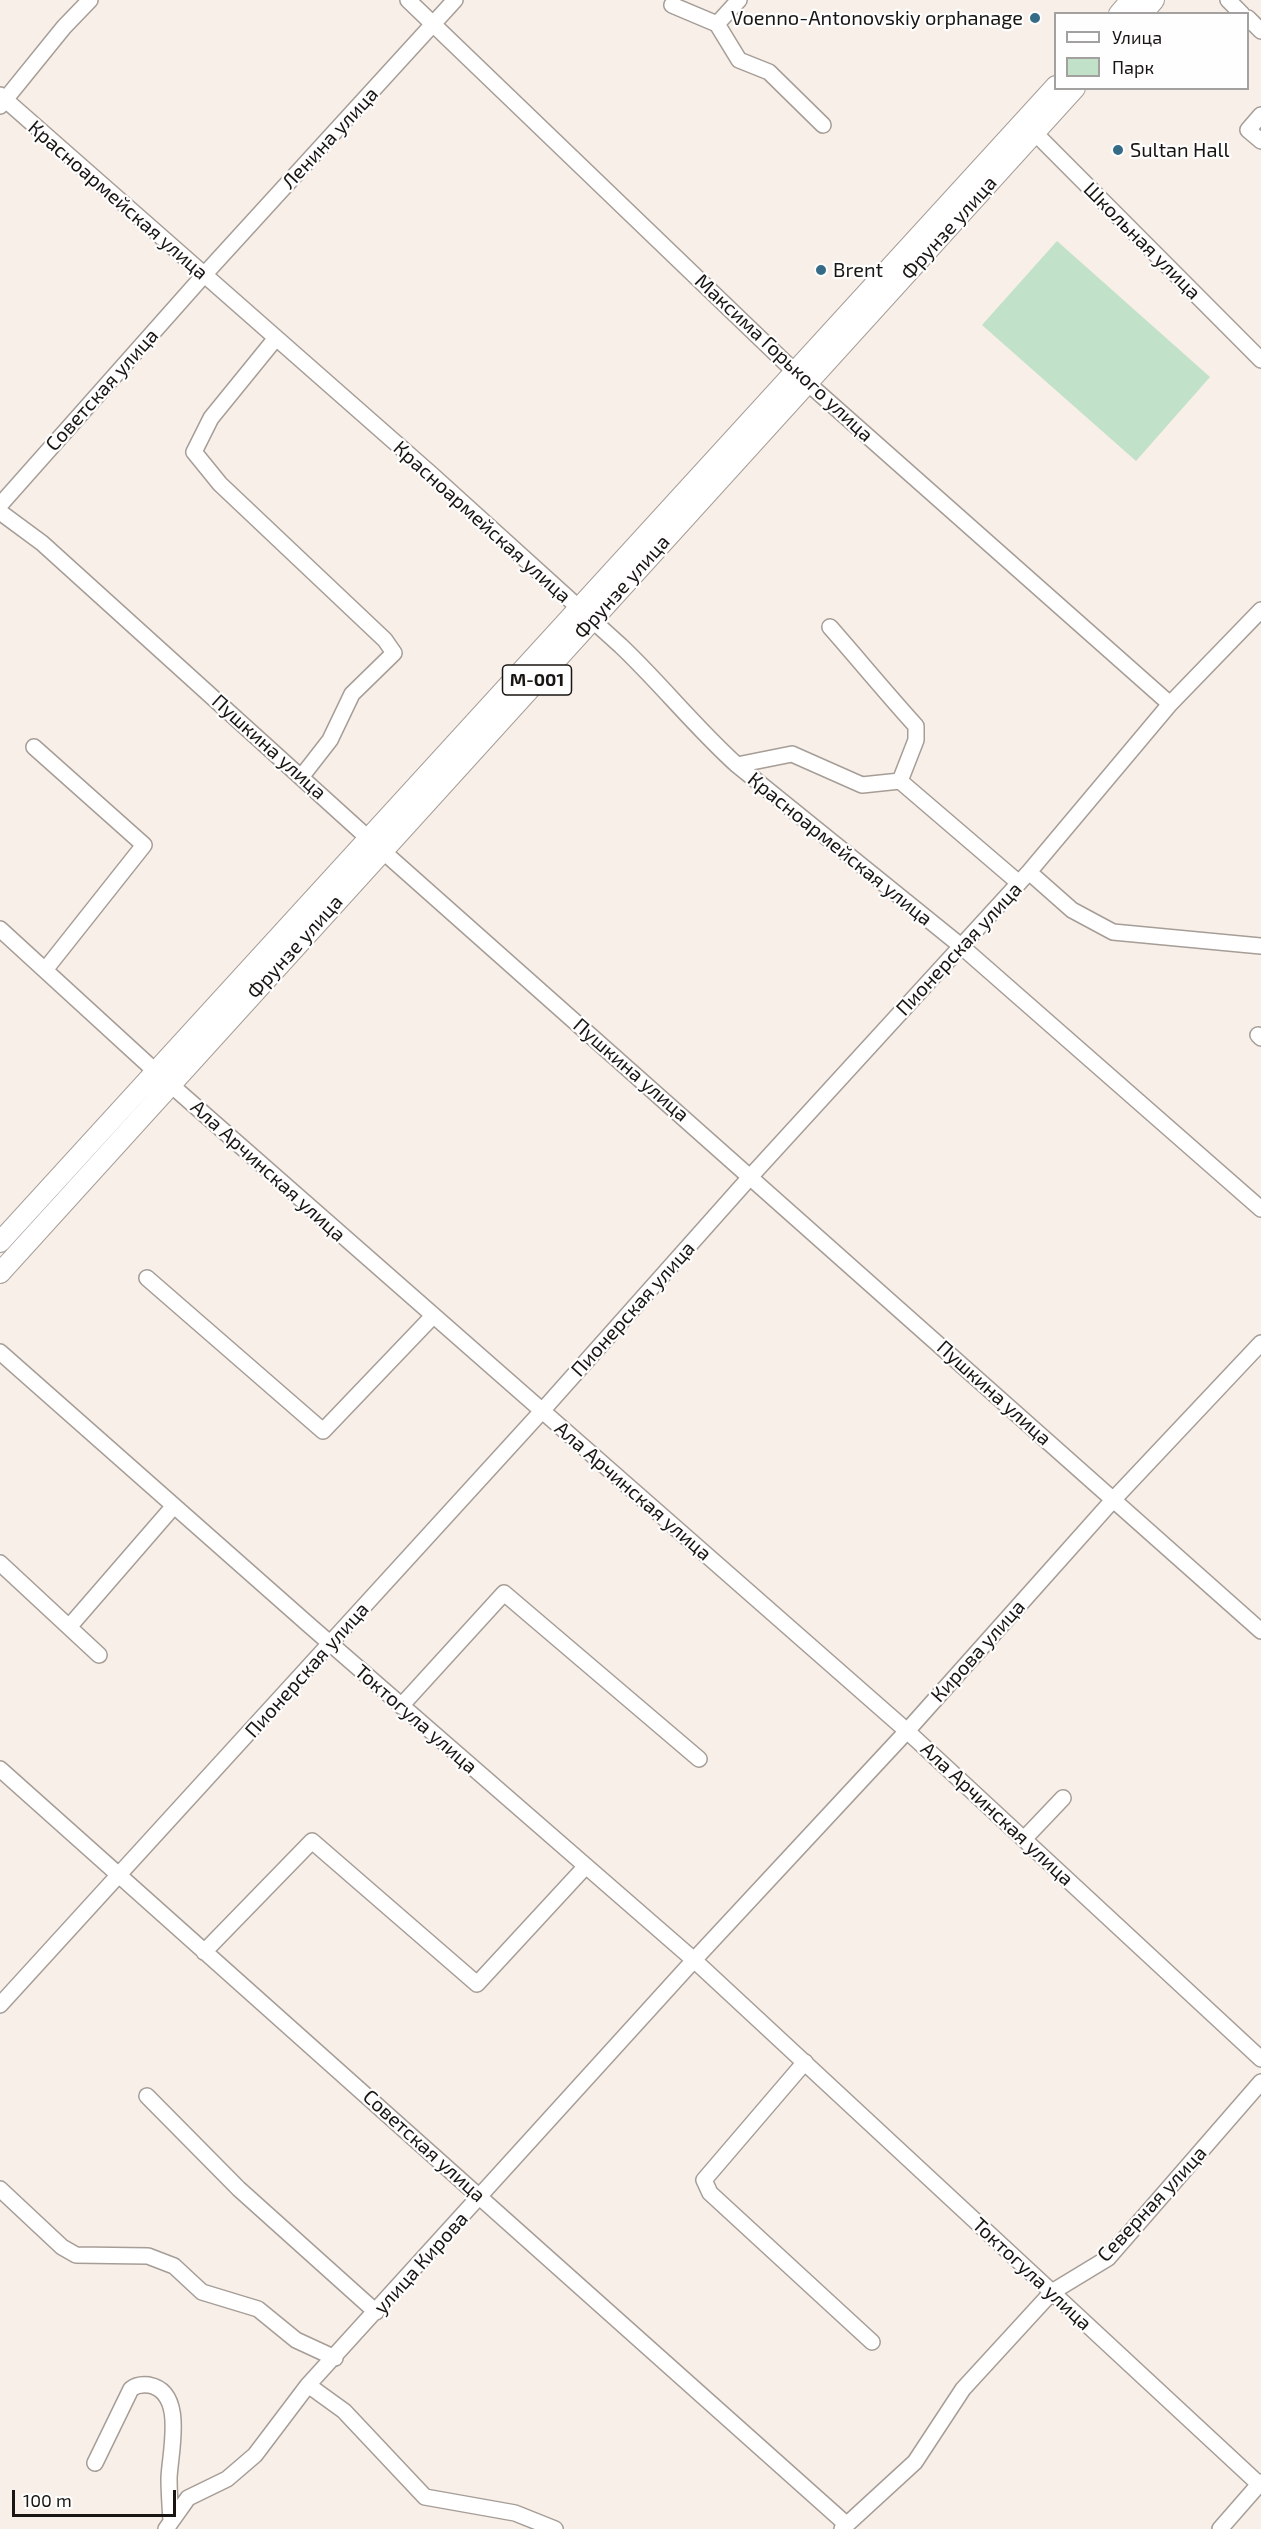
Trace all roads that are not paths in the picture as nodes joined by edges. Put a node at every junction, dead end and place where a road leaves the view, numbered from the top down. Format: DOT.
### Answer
graph roads {
  1 [pos="90,0"];
  2 [pos="408,0"];
  3 [pos="455,0"];
  4 [pos="739,0"];
  5 [pos="1131,0"];
  6 [pos="1154,0"];
  7 [pos="1228,0"];
  8 [pos="672,4"];
  9 [pos="1121,12"];
  10 [pos="1144,12"];
  11 [pos="1240,12"];
  12 [pos="1249,19"];
  13 [pos="435,24"];
  14 [pos="717,24"];
  15 [pos="1261,31"];
  16 [pos="1054,89"];
  17 [pos="1073,90"];
  18 [pos="2,101"];
  19 [pos="1261,115"];
  20 [pos="823,125"];
  21 [pos="1030,127"];
  22 [pos="1261,141"];
  23 [pos="204,275"];
  24 [pos="276,338"];
  25 [pos="1261,360"];
  26 [pos="801,377"];
  27 [pos="0,505"];
  28 [pos="0,512"];
  29 [pos="1261,609"];
  30 [pos="585,615"];
  31 [pos="830,627"];
  32 [pos="1170,704"];
  33 [pos="34,747"];
  34 [pos="737,765"];
  35 [pos="302,776"];
  36 [pos="900,781"];
  37 [pos="375,844"];
  38 [pos="1024,878"];
  39 [pos="0,929"];
  40 [pos="961,946"];
  41 [pos="1261,946"];
  42 [pos="45,970"];
  43 [pos="154,1070"];
  44 [pos="170,1084"];
  45 [pos="751,1176"];
  46 [pos="1261,1209"];
  47 [pos="0,1242"];
  48 [pos="0,1273"];
  49 [pos="147,1278"];
  50 [pos="432,1316"];
  51 [pos="1261,1343"];
  52 [pos="0,1352"];
  53 [pos="542,1411"];
  54 [pos="1113,1500"];
  55 [pos="173,1507"];
  56 [pos="0,1563"];
  57 [pos="69,1627"];
  58 [pos="1261,1631"];
  59 [pos="331,1645"];
  60 [pos="99,1655"];
  61 [pos="401,1706"];
  62 [pos="907,1731"];
  63 [pos="699,1759"];
  64 [pos="0,1769"];
  65 [pos="1063,1798"];
  66 [pos="1024,1839"];
  67 [pos="586,1866"];
  68 [pos="119,1875"];
  69 [pos="204,1952"];
  70 [pos="694,1959"];
  71 [pos="0,2005"];
  72 [pos="1261,2060"];
  73 [pos="805,2062"];
  74 [pos="1261,2082"];
  75 [pos="147,2096"];
  76 [pos="0,2189"];
  77 [pos="481,2196"];
  78 [pos="1052,2292"];
  79 [pos="376,2312"];
  80 [pos="872,2342"];
  81 [pos="335,2358"];
  82 [pos="308,2385"];
  83 [pos="95,2463"];
  84 [pos="1260,2484"];
  85 [pos="168,2525"];
  86 [pos="844,2527"];
  87 [pos="555,2529"];
  88 [pos="1220,2529"];
  1 -- 18 [label="street"];
  2 -- 13 [label="street, Максима Горького улица"];
  3 -- 13 [label="street, Ленина улица"];
  4 -- 14 [label="street"];
  5 -- 9 [label="main road"];
  6 -- 10 [label="main road"];
  7 -- 11 [label="street"];
  8 -- 14 [label="street"];
  12 -- 15 [label="street"];
  13 -- 23 [label="street, Ленина улица"];
  13 -- 26 [label="street, Максима Горького улица"];
  14 -- 20 [label="street"];
  16 -- 21 [label="main road, Фрунзе улица / M-001"];
  17 -- 21 [label="main road, Фрунзе улица / M-001"];
  18 -- 23 [label="street, Красноармейская улица"];
  19 -- 22 [label="street"];
  21 -- 25 [label="street, Школьная улица"];
  21 -- 26 [label="main road, Фрунзе улица / M-001"];
  23 -- 24 [label="street, Красноармейская улица"];
  23 -- 27 [label="street, Советская улица"];
  24 -- 30 [label="street, Красноармейская улица"];
  24 -- 35 [label="street"];
  26 -- 30 [label="main road, Фрунзе улица / M-001"];
  26 -- 32 [label="street, Максима Горького улица"];
  28 -- 35 [label="street, Пушкина улица"];
  29 -- 32 [label="street, Пионерская улица"];
  30 -- 34 [label="street, Красноармейская улица"];
  30 -- 37 [label="main road, Фрунзе улица / M-001"];
  31 -- 36 [label="street"];
  32 -- 38 [label="street, Пионерская улица"];
  33 -- 42 [label="street"];
  34 -- 36 [label="street"];
  34 -- 40 [label="street, Красноармейская улица"];
  35 -- 37 [label="street, Пушкина улица"];
  36 -- 38 [label="street"];
  37 -- 43 [label="main road, Фрунзе улица / M-001"];
  37 -- 44 [label="main road, Фрунзе улица / M-001"];
  37 -- 45 [label="street, Пушкина улица"];
  38 -- 40 [label="street, Пионерская улица"];
  38 -- 41 [label="street"];
  39 -- 42 [label="street, Ала Арчинская улица"];
  40 -- 45 [label="street, Пионерская улица"];
  40 -- 46 [label="street, Красноармейская улица"];
  42 -- 43 [label="street, Ала Арчинская улица"];
  43 -- 44 [label="street, Ала Арчинская улица"];
  43 -- 47 [label="main road, Фрунзе улица / M-001"];
  44 -- 48 [label="main road, Фрунзе улица / M-001"];
  44 -- 50 [label="street, Ала Арчинская улица"];
  45 -- 53 [label="street, Пионерская улица"];
  45 -- 54 [label="street, Пушкина улица"];
  49 -- 50 [label="street"];
  50 -- 53 [label="street, Ала Арчинская улица"];
  51 -- 54 [label="street, Кирова улица"];
  52 -- 55 [label="street, Токтогула улица"];
  53 -- 59 [label="street, Пионерская улица"];
  53 -- 62 [label="street, Ала Арчинская улица"];
  54 -- 58 [label="street, Пушкина улица"];
  54 -- 62 [label="street, Кирова улица"];
  55 -- 57 [label="street"];
  55 -- 59 [label="street, Токтогула улица"];
  56 -- 57 [label="street"];
  57 -- 60 [label="street"];
  59 -- 61 [label="street, Токтогула улица"];
  59 -- 68 [label="street, Пионерская улица"];
  61 -- 63 [label="street"];
  61 -- 67 [label="street, Токтогула улица"];
  62 -- 66 [label="street, Ала Арчинская улица"];
  62 -- 70 [label="street, Кирова улица"];
  64 -- 68 [label="street, Советская улица"];
  65 -- 66 [label="street"];
  66 -- 72 [label="street, Ала Арчинская улица"];
  67 -- 69 [label="street"];
  67 -- 70 [label="street, Токтогула улица"];
  68 -- 69 [label="street, Советская улица"];
  68 -- 71 [label="street, Пионерская улица"];
  69 -- 77 [label="street, Советская улица"];
  70 -- 73 [label="street, Токтогула улица"];
  70 -- 77 [label="street, улица Кирова"];
  73 -- 78 [label="street, Токтогула улица"];
  73 -- 80 [label="street"];
  74 -- 78 [label="street, Северная улица"];
  75 -- 79 [label="street"];
  76 -- 81 [label="street"];
  77 -- 79 [label="street, улица Кирова"];
  77 -- 86 [label="street, Советская улица"];
  78 -- 84 [label="street, Токтогула улица"];
  78 -- 86 [label="street, Северная улица"];
  79 -- 81 [label="street, улица Кирова"];
  81 -- 82 [label="street, улица Кирова"];
  82 -- 85 [label="street, улица Кирова"];
  82 -- 87 [label="street"];
  83 -- 85 [label="street"];
  84 -- 88 [label="street"];
}
